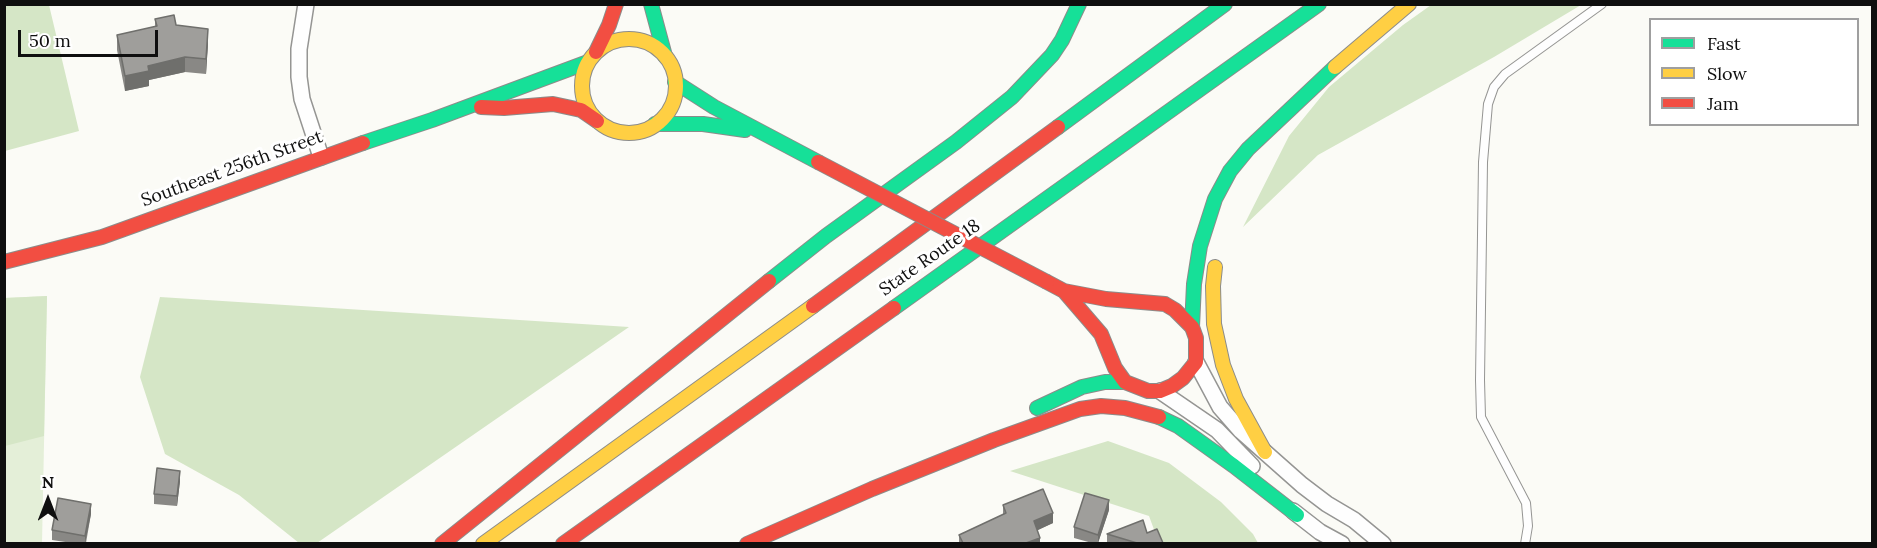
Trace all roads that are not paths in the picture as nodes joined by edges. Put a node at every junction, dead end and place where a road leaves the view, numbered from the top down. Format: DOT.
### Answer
graph roads {
  1 [pos="306,4"];
  2 [pos="616,4"];
  3 [pos="651,4"];
  4 [pos="1079,4"];
  5 [pos="1225,4"];
  6 [pos="1318,4"];
  7 [pos="1409,4"];
  8 [pos="1602,4"];
  9 [pos="665,56"];
  10 [pos="592,57"];
  11 [pos="675,82"];
  12 [pos="471,106"];
  13 [pos="1282,115"];
  14 [pos="598,121"];
  15 [pos="656,124"];
  16 [pos="761,133"];
  17 [pos="321,157"];
  18 [pos="1253,163"];
  19 [pos="1218,252"];
  20 [pos="4,262"];
  21 [pos="1064,291"];
  22 [pos="1192,327"];
  23 [pos="1196,362"];
  24 [pos="1125,382"];
  25 [pos="1160,391"];
  26 [pos="1023,413"];
  27 [pos="959,439"];
  28 [pos="1265,452"];
  29 [pos="872,489"];
  30 [pos="1297,515"];
  31 [pos="442,543"];
  32 [pos="483,543"];
  33 [pos="563,543"];
  34 [pos="747,543"];
  35 [pos="1342,543"];
  36 [pos="1383,543"];
  37 [pos="1525,543"];
  1 -- 17 [label="street"];
  2 -- 10 [label="main road"];
  3 -- 9 [label="main road"];
  4 -- 31 [label="main road"];
  5 -- 32 [label="main road, State Route 18"];
  6 -- 33 [label="main road, State Route 18"];
  7 -- 13 [label="main road"];
  8 -- 37 [label="lane"];
  9 -- 10 [label="main road"];
  9 -- 11 [label="main road"];
  10 -- 12 [label="main road, Southeast 256th Street"];
  10 -- 14 [label="main road"];
  11 -- 15 [label="main road"];
  11 -- 16 [label="main road"];
  12 -- 14 [label="main road, Southeast 256th Street"];
  12 -- 17 [label="main road, Southeast 256th Street"];
  13 -- 18 [label="main road"];
  13 -- 22 [label="main road"];
  14 -- 15 [label="main road"];
  15 -- 16 [label="main road"];
  16 -- 21 [label="main road, bridge"];
  17 -- 20 [label="main road, Southeast 256th Street"];
  19 -- 28 [label="main road"];
  21 -- 22 [label="main road"];
  21 -- 24 [label="main road"];
  22 -- 23 [label="main road"];
  23 -- 25 [label="main road"];
  23 -- 28 [label="street"];
  24 -- 25 [label="main road"];
  24 -- 26 [label="main road"];
  25 -- 30 [label="street"];
  27 -- 29 [label="main road"];
  28 -- 36 [label="street"];
  29 -- 30 [label="main road"];
  29 -- 34 [label="main road"];
  30 -- 35 [label="street"];
}
